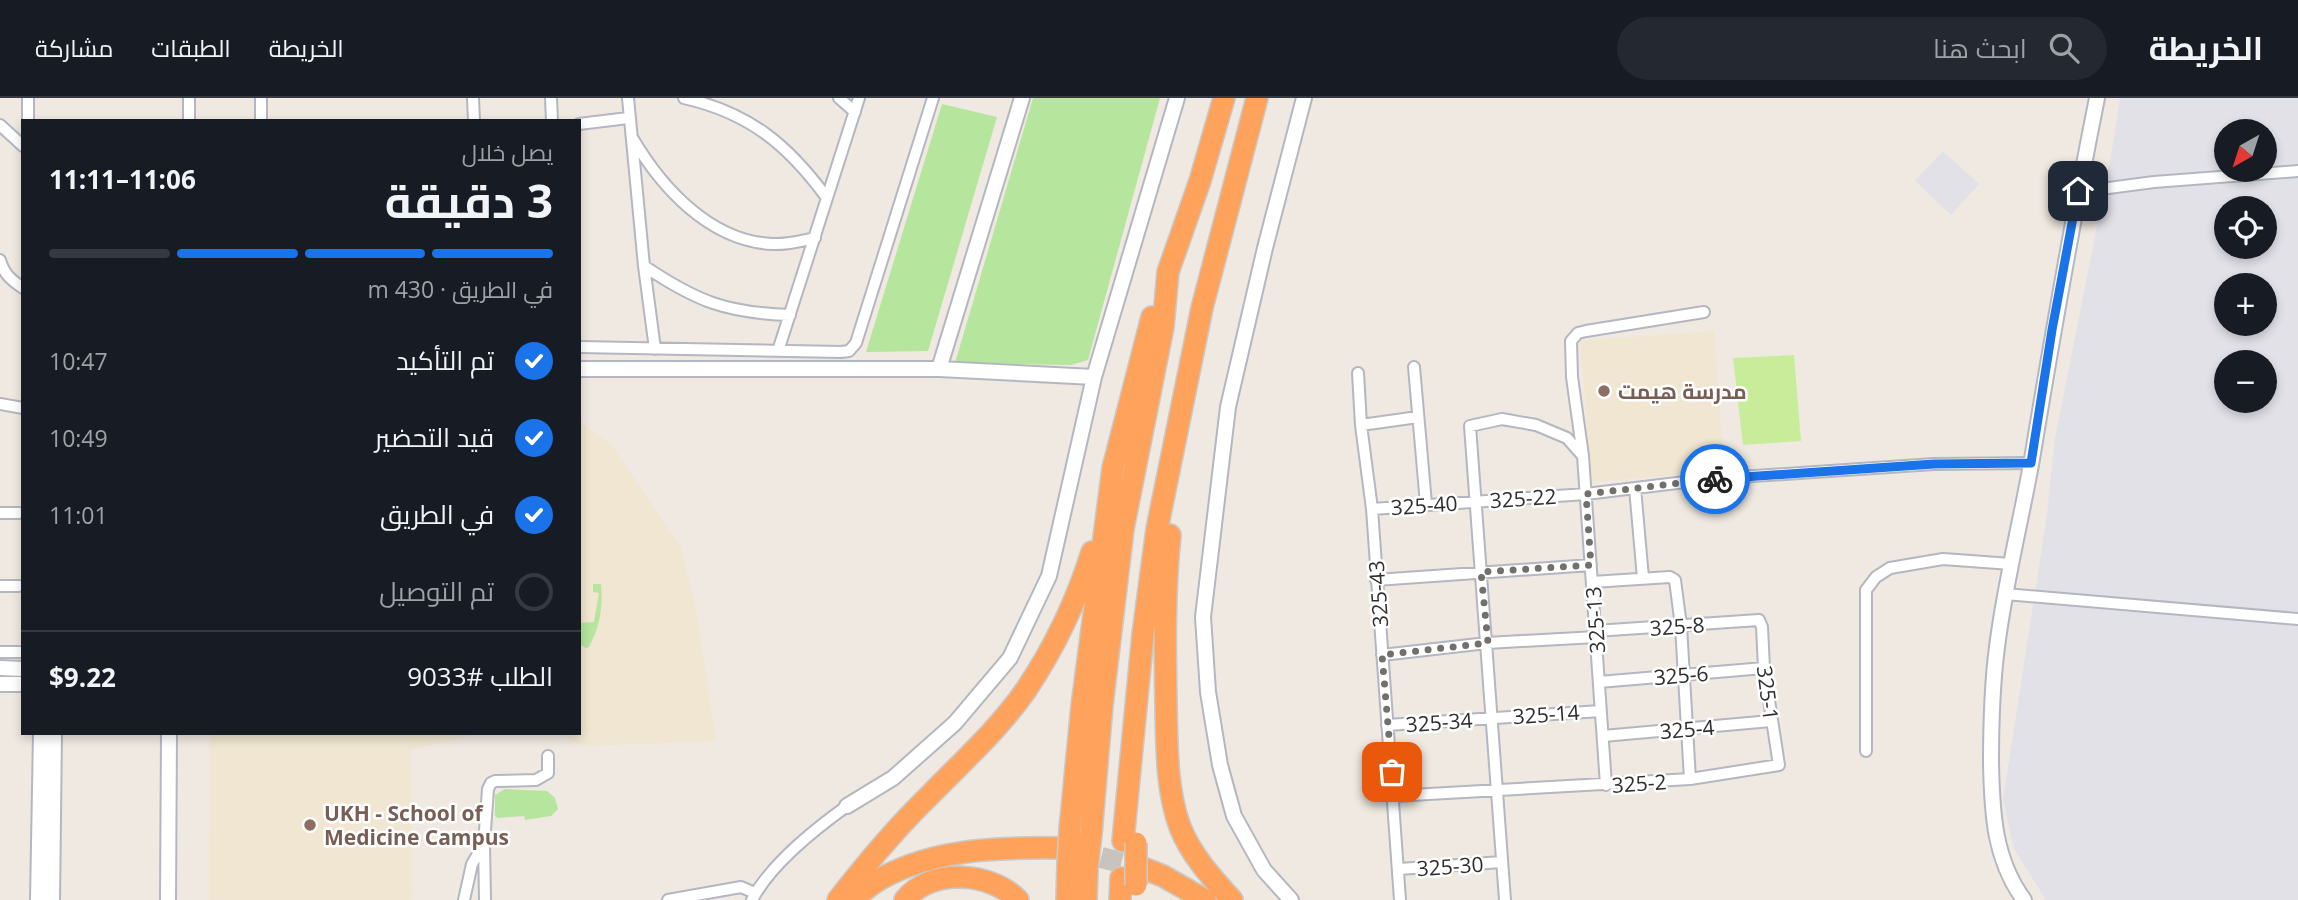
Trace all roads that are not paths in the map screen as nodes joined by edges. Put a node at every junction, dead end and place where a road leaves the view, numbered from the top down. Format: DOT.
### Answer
graph roads {
  1 [pos="28,98"];
  2 [pos="189,98"];
  3 [pos="261,98"];
  4 [pos="473,98"];
  5 [pos="551,98"];
  6 [pos="628,98"];
  7 [pos="684,98"];
  8 [pos="839,98"];
  9 [pos="859,98"];
  10 [pos="933,98"];
  11 [pos="1022,98"];
  12 [pos="1177,98"];
  13 [pos="1224,98"];
  14 [pos="1257,98"];
  15 [pos="1304,98"];
  16 [pos="2097,98"];
  17 [pos="855,111"];
  18 [pos="628,118"];
  19 [pos="28,119"];
  20 [pos="189,119"];
  21 [pos="261,119"];
  22 [pos="474,119"];
  23 [pos="552,119"];
  24 [pos="581,124"];
  25 [pos="0,125"];
  26 [pos="630,134"];
  27 [pos="21,144"];
  28 [pos="2298,171"];
  29 [pos="2078,191"];
  30 [pos="827,198"];
  31 [pos="815,237"];
  32 [pos="0,260"];
  33 [pos="644,266"];
  34 [pos="1168,272"];
  35 [pos="21,287"];
  36 [pos="1202,308"];
  37 [pos="1704,312"];
  38 [pos="790,315"];
  39 [pos="581,347"];
  40 [pos="654,349"];
  41 [pos="778,351"];
  42 [pos="1414,367"];
  43 [pos="581,369"];
  44 [pos="939,369"];
  45 [pos="1358,373"];
  46 [pos="1094,377"];
  47 [pos="0,404"];
  48 [pos="21,408"];
  49 [pos="1418,417"];
  50 [pos="1362,425"];
  51 [pos="1583,456"];
  52 [pos="2031,463"];
  53 [pos="1113,468"];
  54 [pos="1635,488"];
  55 [pos="1586,494"];
  56 [pos="1476,501"];
  57 [pos="1426,504"];
  58 [pos="1372,509"];
  59 [pos="0,513"];
  60 [pos="19,513"];
  61 [pos="2011,564"];
  62 [pos="1591,565"];
  63 [pos="1481,572"];
  64 [pos="1643,578"];
  65 [pos="1376,580"];
  66 [pos="1592,582"];
  67 [pos="0,586"];
  68 [pos="19,586"];
  69 [pos="2005,594"];
  70 [pos="2298,619"];
  71 [pos="1759,620"];
  72 [pos="1681,626"];
  73 [pos="1596,634"];
  74 [pos="1488,643"];
  75 [pos="0,652"];
  76 [pos="21,652"];
  77 [pos="1382,655"];
  78 [pos="0,668"];
  79 [pos="1764,668"];
  80 [pos="21,669"];
  81 [pos="1684,676"];
  82 [pos="1599,682"];
  83 [pos="0,684"];
  84 [pos="21,684"];
  85 [pos="1601,711"];
  86 [pos="1492,718"];
  87 [pos="1772,721"];
  88 [pos="1387,725"];
  89 [pos="1687,730"];
  90 [pos="41,735"];
  91 [pos="54,735"];
  92 [pos="169,735"];
  93 [pos="1603,736"];
  94 [pos="1866,751"];
  95 [pos="548,756"];
  96 [pos="1779,765"];
  97 [pos="1690,779"];
  98 [pos="1606,785"];
  99 [pos="1497,789"];
  100 [pos="1394,796"];
  101 [pos="848,806"];
  102 [pos="484,844"];
  103 [pos="1072,853"];
  104 [pos="1502,862"];
  105 [pos="1399,869"];
  106 [pos="1135,883"];
  107 [pos="753,896"];
  108 [pos="38,900"];
  109 [pos="52,900"];
  110 [pos="168,900"];
  111 [pos="464,900"];
  112 [pos="485,900"];
  113 [pos="668,900"];
  114 [pos="838,900"];
  115 [pos="851,900"];
  116 [pos="905,900"];
  117 [pos="1018,900"];
  118 [pos="1067,900"];
  119 [pos="1086,900"];
  120 [pos="1120,900"];
  121 [pos="1205,900"];
  122 [pos="1232,900"];
  123 [pos="1291,900"];
  124 [pos="1400,900"];
  125 [pos="1505,900"];
  126 [pos="2024,900"];
  1 -- 19 [label="street"];
  2 -- 20 [label="street"];
  3 -- 21 [label="street"];
  4 -- 22 [label="street"];
  5 -- 23 [label="street"];
  6 -- 18 [label="street"];
  7 -- 30 [label="street"];
  8 -- 17 [label="street"];
  9 -- 17 [label="street"];
  10 -- 41 [label="street"];
  11 -- 44 [label="street"];
  12 -- 46 [label="street"];
  13 -- 34 [label="highway"];
  14 -- 36 [label="highway"];
  15 -- 123 [label="street"];
  16 -- 29 [label="street"];
  17 -- 30 [label="street"];
  18 -- 24 [label="street"];
  18 -- 26 [label="street"];
  25 -- 27 [label="street"];
  26 -- 31 [label="street"];
  26 -- 33 [label="street"];
  28 -- 29 [label="street"];
  29 -- 52 [label="street"];
  30 -- 31 [label="street"];
  31 -- 38 [label="street"];
  32 -- 35 [label="street"];
  33 -- 38 [label="street"];
  33 -- 40 [label="street"];
  34 -- 53 [label="highway"];
  34 -- 103 [label="highway, bridge"];
  36 -- 106 [label="highway"];
  36 -- 122 [label="highway"];
  37 -- 51 [label="street, 325-13"];
  38 -- 41 [label="street"];
  39 -- 40 [label="street"];
  40 -- 41 [label="street"];
  42 -- 49 [label="street"];
  43 -- 44 [label="street"];
  44 -- 46 [label="street"];
  45 -- 50 [label="street, 325-43"];
  46 -- 101 [label="street"];
  47 -- 48 [label="street"];
  49 -- 50 [label="street"];
  49 -- 57 [label="street"];
  50 -- 58 [label="street, 325-43"];
  51 -- 55 [label="street, 325-13"];
  51 -- 56 [label="street"];
  52 -- 54 [label="street, 325-22"];
  52 -- 61 [label="street"];
  53 -- 103 [label="highway"];
  53 -- 114 [label="highway"];
  54 -- 55 [label="street, 325-22"];
  54 -- 64 [label="street"];
  55 -- 56 [label="street, 325-22"];
  55 -- 62 [label="street, 325-13"];
  56 -- 57 [label="street, 325-40"];
  56 -- 63 [label="street"];
  57 -- 58 [label="street, 325-40"];
  58 -- 65 [label="street, 325-43"];
  59 -- 60 [label="street"];
  61 -- 69 [label="street"];
  61 -- 94 [label="street"];
  62 -- 63 [label="street"];
  62 -- 66 [label="street, 325-13"];
  63 -- 65 [label="street"];
  63 -- 74 [label="street"];
  64 -- 66 [label="street"];
  64 -- 72 [label="street"];
  65 -- 77 [label="street, 325-43"];
  66 -- 73 [label="street, 325-13"];
  67 -- 68 [label="street"];
  69 -- 70 [label="street"];
  69 -- 126 [label="street"];
  71 -- 72 [label="street, 325-8"];
  71 -- 79 [label="street, 325-1"];
  72 -- 73 [label="street, 325-8"];
  72 -- 81 [label="street"];
  73 -- 74 [label="street, 325-8"];
  73 -- 82 [label="street, 325-13"];
  74 -- 77 [label="street, 325-8"];
  74 -- 86 [label="street"];
  75 -- 76 [label="street"];
  77 -- 88 [label="street, 325-43"];
  78 -- 80 [label="street"];
  79 -- 81 [label="street, 325-6"];
  79 -- 87 [label="street, 325-1"];
  81 -- 82 [label="street, 325-6"];
  81 -- 89 [label="street"];
  82 -- 85 [label="street, 325-13"];
  83 -- 84 [label="street"];
  85 -- 86 [label="street, 325-14"];
  85 -- 93 [label="street, 325-13"];
  86 -- 88 [label="street, 325-34"];
  86 -- 99 [label="street"];
  87 -- 89 [label="street, 325-4"];
  87 -- 96 [label="street, 325-1"];
  88 -- 100 [label="street, 325-43"];
  89 -- 93 [label="street, 325-4"];
  89 -- 97 [label="street"];
  90 -- 108 [label="street"];
  91 -- 109 [label="street"];
  92 -- 110 [label="street"];
  93 -- 98 [label="street, 325-13"];
  95 -- 102 [label="street"];
  96 -- 97 [label="street, 325-2"];
  97 -- 98 [label="street, 325-2"];
  98 -- 99 [label="street, 325-2"];
  99 -- 100 [label="street, 325-2"];
  99 -- 104 [label="street"];
  100 -- 105 [label="street, 325-43"];
  101 -- 107 [label="street"];
  102 -- 111 [label="street"];
  102 -- 112 [label="street"];
  103 -- 115 [label="highway"];
  103 -- 118 [label="highway"];
  103 -- 119 [label="highway"];
  104 -- 105 [label="street, 325-30"];
  104 -- 125 [label="street"];
  105 -- 124 [label="street, 325-43"];
  106 -- 120 [label="highway"];
  106 -- 121 [label="highway"];
  107 -- 113 [label="street"];
  116 -- 117 [label="highway"];
}
